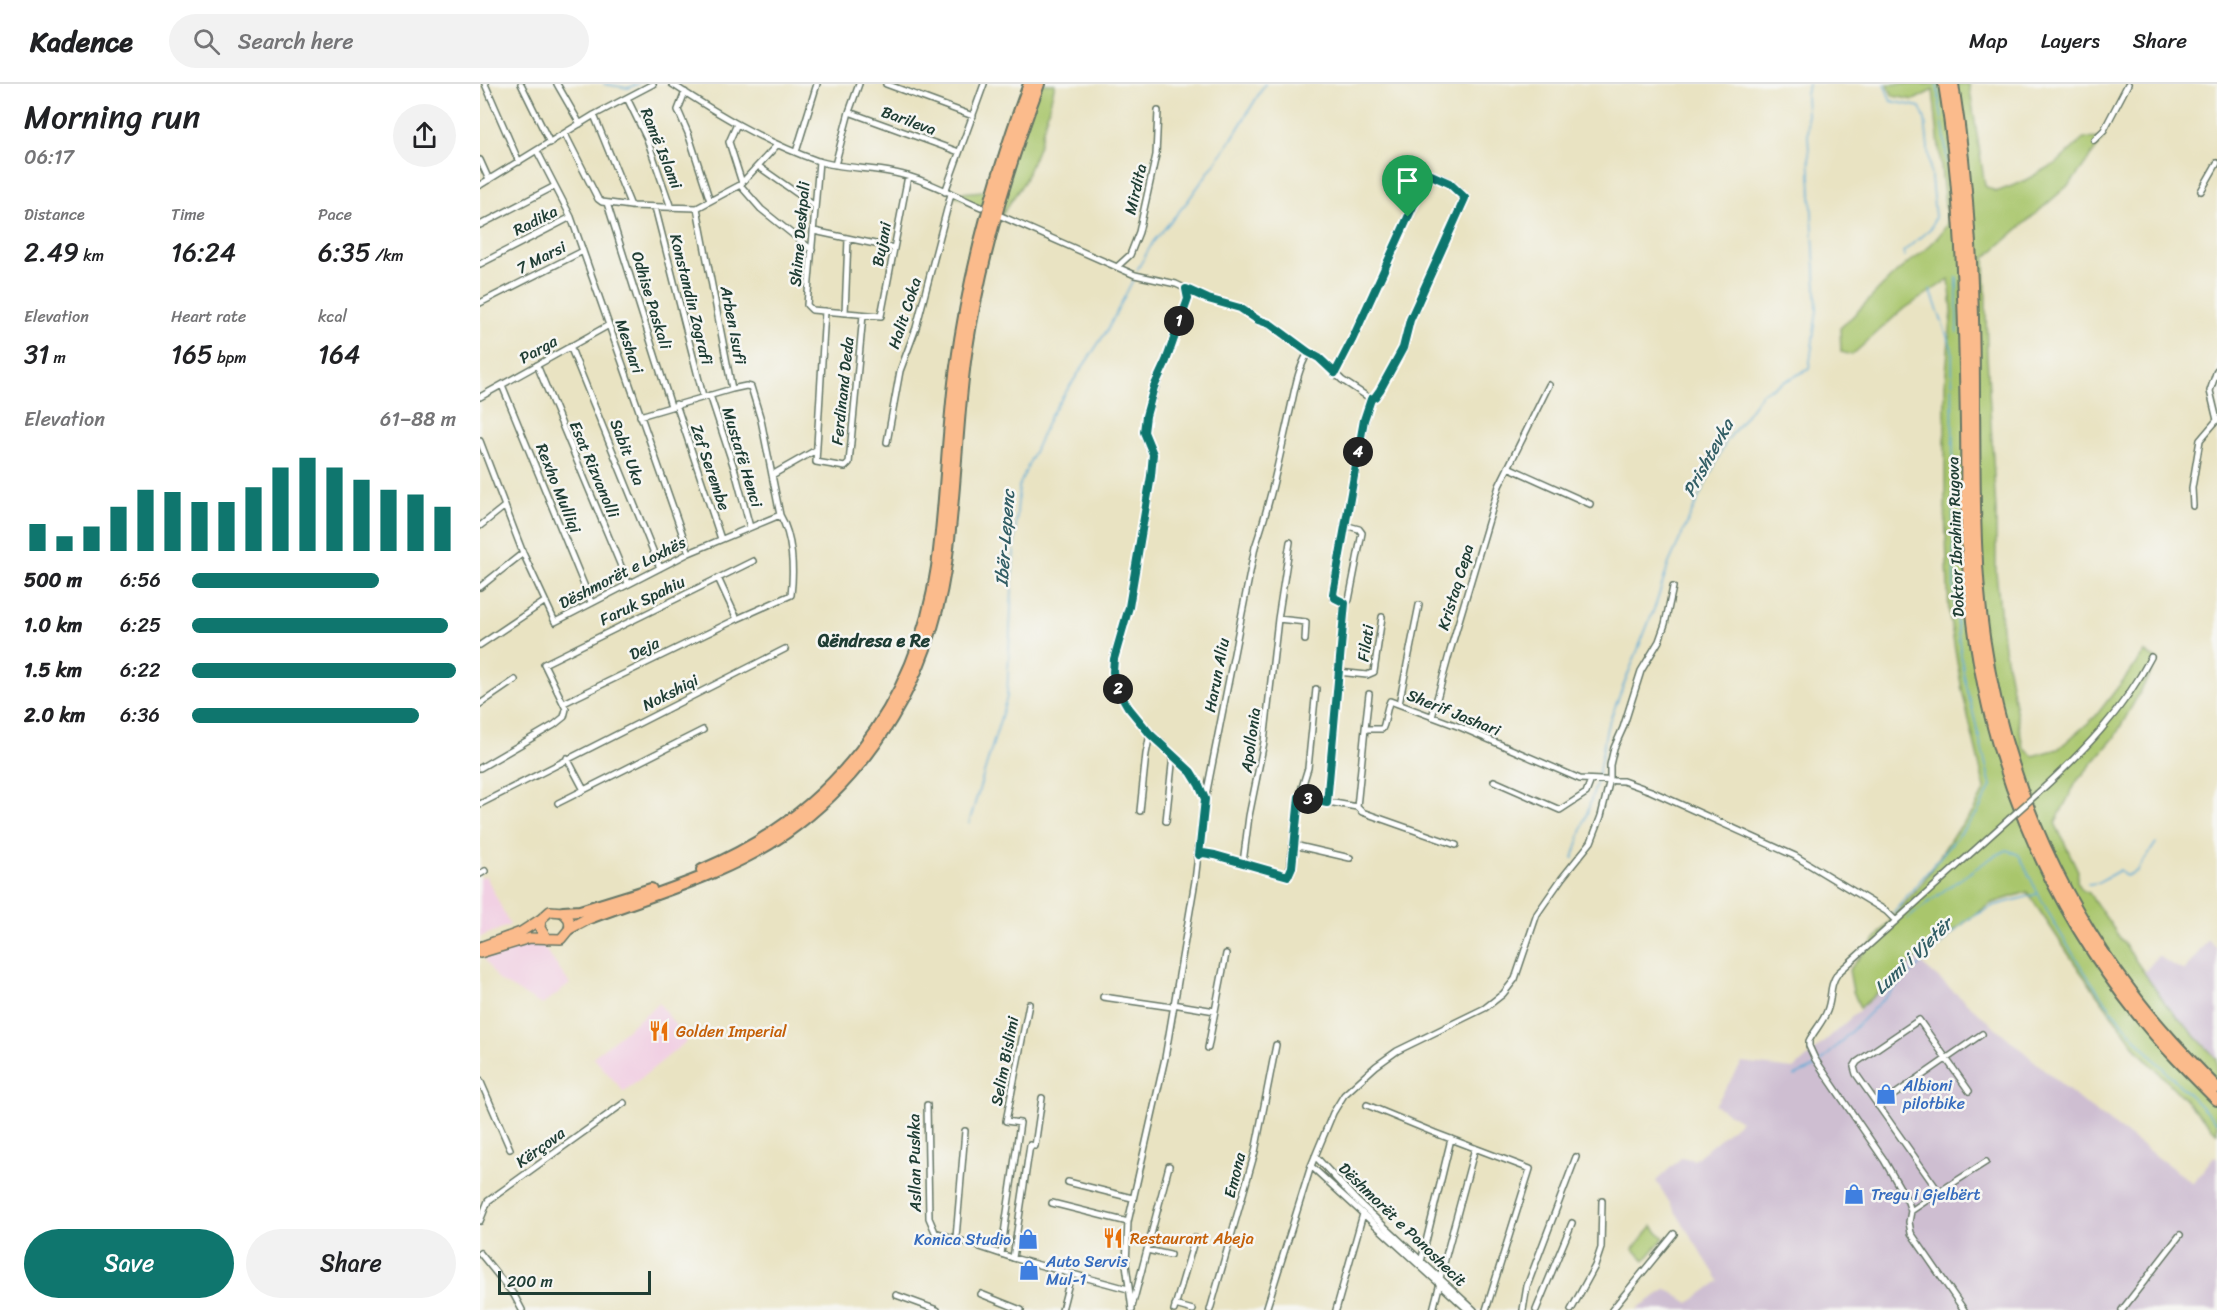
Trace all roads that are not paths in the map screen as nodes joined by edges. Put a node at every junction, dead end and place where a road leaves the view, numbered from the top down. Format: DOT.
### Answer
graph roads {
  1 [pos="485,84"];
  2 [pos="521,84"];
  3 [pos="557,84"];
  4 [pos="653,84"];
  5 [pos="672,84"];
  6 [pos="818,84"];
  7 [pos="859,84"];
  8 [pos="886,84"];
  9 [pos="984,84"];
  10 [pos="1029,84"];
  11 [pos="1038,84"];
  12 [pos="1944,84"];
  13 [pos="1953,84"];
  14 [pos="2128,84"];
  15 [pos="685,93"];
  16 [pos="627,98"];
  17 [pos="1158,111"];
  18 [pos="849,112"];
  19 [pos="594,116"];
  20 [pos="973,116"];
  21 [pos="580,124"];
  22 [pos="737,124"];
  23 [pos="565,134"];
  24 [pos="2094,140"];
  25 [pos="550,143"];
  26 [pos="777,145"];
  27 [pos="537,151"];
  28 [pos="796,152"];
  29 [pos="959,152"];
  30 [pos="480,159"];
  31 [pos="819,161"];
  32 [pos="519,162"];
  33 [pos="2217,163"];
  34 [pos="835,165"];
  35 [pos="758,166"];
  36 [pos="908,176"];
  37 [pos="489,180"];
  38 [pos="741,184"];
  39 [pos="480,185"];
  40 [pos="555,186"];
  41 [pos="2201,191"];
  42 [pos="948,193"];
  43 [pos="710,201"];
  44 [pos="607,202"];
  45 [pos="631,206"];
  46 [pos="815,206"];
  47 [pos="655,207"];
  48 [pos="981,207"];
  49 [pos="671,208"];
  50 [pos="697,208"];
  51 [pos="1001,216"];
  52 [pos="571,217"];
  53 [pos="480,225"];
  54 [pos="814,231"];
  55 [pos="848,238"];
  56 [pos="894,248"];
  57 [pos="812,250"];
  58 [pos="583,251"];
  59 [pos="480,264"];
  60 [pos="1118,266"];
  61 [pos="1186,289"];
  62 [pos="480,303"];
  63 [pos="825,311"];
  64 [pos="845,313"];
  65 [pos="863,315"];
  66 [pos="609,325"];
  67 [pos="570,346"];
  68 [pos="1308,352"];
  69 [pos="537,365"];
  70 [pos="2217,370"];
  71 [pos="1335,373"];
  72 [pos="502,385"];
  73 [pos="1548,385"];
  74 [pos="732,388"];
  75 [pos="710,395"];
  76 [pos="703,396"];
  77 [pos="480,397"];
  78 [pos="1371,399"];
  79 [pos="673,405"];
  80 [pos="640,416"];
  81 [pos="480,441"];
  82 [pos="887,442"];
  83 [pos="816,450"];
  84 [pos="1508,467"];
  85 [pos="772,475"];
  86 [pos="1590,504"];
  87 [pos="506,506"];
  88 [pos="2193,506"];
  89 [pos="780,515"];
  90 [pos="1344,525"];
  91 [pos="480,526"];
  92 [pos="750,526"];
  93 [pos="721,538"];
  94 [pos="1290,542"];
  95 [pos="523,553"];
  96 [pos="689,553"];
  97 [pos="753,561"];
  98 [pos="660,568"];
  99 [pos="718,578"];
  100 [pos="628,584"];
  101 [pos="480,587"];
  102 [pos="1673,587"];
  103 [pos="544,602"];
  104 [pos="591,602"];
  105 [pos="1345,603"];
  106 [pos="1419,605"];
  107 [pos="1382,617"];
  108 [pos="737,619"];
  109 [pos="1278,619"];
  110 [pos="1305,640"];
  111 [pos="480,645"];
  112 [pos="785,649"];
  113 [pos="2151,657"];
  114 [pos="1338,672"];
  115 [pos="515,680"];
  116 [pos="1316,689"];
  117 [pos="1368,694"];
  118 [pos="564,703"];
  119 [pos="480,704"];
  120 [pos="1399,704"];
  121 [pos="1432,717"];
  122 [pos="1365,729"];
  123 [pos="703,730"];
  124 [pos="1150,734"];
  125 [pos="1173,755"];
  126 [pos="567,758"];
  127 [pos="480,768"];
  128 [pos="1610,779"];
  129 [pos="1596,780"];
  130 [pos="1494,781"];
  131 [pos="584,790"];
  132 [pos="1299,797"];
  133 [pos="1205,799"];
  134 [pos="558,803"];
  135 [pos="1327,803"];
  136 [pos="480,804"];
  137 [pos="1357,807"];
  138 [pos="1140,811"];
  139 [pos="1166,821"];
  140 [pos="1294,845"];
  141 [pos="1456,845"];
  142 [pos="1199,855"];
  143 [pos="1350,858"];
  144 [pos="1243,863"];
  145 [pos="562,912"];
  146 [pos="541,920"];
  147 [pos="1896,921"];
  148 [pos="570,928"];
  149 [pos="547,939"];
  150 [pos="480,947"];
  151 [pos="480,953"];
  152 [pos="1226,954"];
  153 [pos="1103,997"];
  154 [pos="1029,1004"];
  155 [pos="1172,1006"];
  156 [pos="1215,1011"];
  157 [pos="1982,1034"];
  158 [pos="1276,1045"];
  159 [pos="1208,1048"];
  160 [pos="1947,1060"];
  161 [pos="480,1080"];
  162 [pos="2217,1088"];
  163 [pos="1969,1091"];
  164 [pos="1042,1098"];
  165 [pos="2217,1100"];
  166 [pos="624,1103"];
  167 [pos="927,1105"];
  168 [pos="1367,1105"];
  169 [pos="1878,1106"];
  170 [pos="965,1131"];
  171 [pos="1451,1139"];
  172 [pos="510,1149"];
  173 [pos="1475,1149"];
  174 [pos="1315,1156"];
  175 [pos="1575,1157"];
  176 [pos="1986,1162"];
  177 [pos="1169,1166"];
  178 [pos="1311,1167"];
  179 [pos="1068,1182"];
  180 [pos="1939,1192"];
  181 [pos="1348,1196"];
  182 [pos="1132,1198"];
  183 [pos="1602,1201"];
  184 [pos="1052,1203"];
  185 [pos="1911,1211"];
  186 [pos="1363,1214"];
  187 [pos="480,1221"];
  188 [pos="1128,1222"];
  189 [pos="1572,1223"];
  190 [pos="1674,1234"];
  191 [pos="2180,1235"];
  192 [pos="956,1238"];
  193 [pos="1195,1238"];
  194 [pos="1147,1250"];
  195 [pos="480,1253"];
  196 [pos="1001,1254"];
  197 [pos="1170,1255"];
  198 [pos="1013,1258"];
  199 [pos="1420,1263"];
  200 [pos="1071,1275"];
  201 [pos="1440,1280"];
  202 [pos="1128,1290"];
  203 [pos="981,1294"];
  204 [pos="896,1295"];
  205 [pos="1175,1308"];
  206 [pos="1132,1309"];
  207 [pos="522,1310"];
  208 [pos="937,1310"];
  209 [pos="1021,1310"];
  210 [pos="1062,1310"];
  211 [pos="1193,1310"];
  212 [pos="1210,1310"];
  213 [pos="1266,1310"];
  214 [pos="1336,1310"];
  215 [pos="1433,1310"];
  216 [pos="1472,1310"];
  217 [pos="1486,1310"];
  218 [pos="1522,1310"];
  219 [pos="1536,1310"];
  220 [pos="1571,1310"];
  221 [pos="1612,1310"];
  222 [pos="1964,1310"];
  223 [pos="2121,1310"];
  1 -- 32 [label="street"];
  2 -- 25 [label="street"];
  3 -- 21 [label="street"];
  4 -- 16 [label="street"];
  5 -- 15 [label="street"];
  6 -- 28 [label="street"];
  7 -- 18 [label="street"];
  8 -- 20 [label="street"];
  9 -- 20 [label="street, Halit Coka"];
  10 -- 145 [label="highway"];
  11 -- 148 [label="highway"];
  12 -- 165 [label="highway, Doktor Ibrahim Rugova"];
  13 -- 162 [label="highway, Doktor Ibrahim Rugova"];
  14 -- 24 [label="street"];
  15 -- 22 [label="street"];
  15 -- 43 [label="street"];
  16 -- 19 [label="street"];
  16 -- 49 [label="street, Ramë Islami"];
  17 -- 60 [label="street, Mirdita"];
  18 -- 29 [label="street, Barileva"];
  18 -- 34 [label="street"];
  19 -- 21 [label="street"];
  19 -- 45 [label="street"];
  20 -- 29 [label="street, Halit Coka"];
  21 -- 23 [label="street"];
  22 -- 26 [label="street"];
  22 -- 38 [label="street"];
  23 -- 25 [label="street"];
  23 -- 44 [label="street"];
  25 -- 27 [label="street"];
  26 -- 28 [label="street"];
  26 -- 35 [label="street"];
  27 -- 32 [label="street"];
  27 -- 40 [label="street, Meshari"];
  28 -- 31 [label="street"];
  29 -- 42 [label="street, Halit Coka"];
  30 -- 37 [label="street"];
  31 -- 34 [label="street"];
  31 -- 46 [label="street, Shime Deshpali"];
  32 -- 37 [label="street"];
  33 -- 41 [label="street"];
  34 -- 36 [label="street"];
  35 -- 38 [label="street"];
  35 -- 46 [label="street"];
  36 -- 42 [label="street"];
  36 -- 56 [label="street, Bujani"];
  37 -- 39 [label="street"];
  38 -- 43 [label="street"];
  38 -- 57 [label="street"];
  40 -- 52 [label="street, Meshari"];
  40 -- 53 [label="street"];
  42 -- 48 [label="street"];
  42 -- 82 [label="street, Halit Coka"];
  43 -- 50 [label="street"];
  44 -- 45 [label="street"];
  44 -- 79 [label="street, Odhise Paskali"];
  45 -- 47 [label="street"];
  46 -- 54 [label="street, Shime Deshpali"];
  47 -- 49 [label="street"];
  47 -- 76 [label="street, Konstandin Zografi"];
  49 -- 50 [label="street"];
  50 -- 74 [label="street, Arben Isufi"];
  51 -- 60 [label="street"];
  52 -- 58 [label="street, Meshari"];
  52 -- 59 [label="street, Radika"];
  54 -- 55 [label="street"];
  54 -- 57 [label="street, Shime Deshpali"];
  55 -- 56 [label="street"];
  55 -- 64 [label="street"];
  56 -- 65 [label="street, Bujani"];
  57 -- 63 [label="street, Shime Deshpali"];
  58 -- 62 [label="street, 7 Marsi"];
  58 -- 66 [label="street, Meshari"];
  60 -- 61 [label="street"];
  61 -- 68 [label="street"];
  61 -- 124 [label="street"];
  63 -- 64 [label="street"];
  63 -- 83 [label="street, Ferdinand Deda"];
  64 -- 65 [label="street"];
  65 -- 83 [label="street, Ferdinand Deda"];
  66 -- 67 [label="street, Parga"];
  66 -- 80 [label="street, Meshari"];
  67 -- 69 [label="street, Parga"];
  67 -- 98 [label="street, Sabit Uka"];
  68 -- 71 [label="street"];
  68 -- 133 [label="street, Harun Aliu"];
  69 -- 72 [label="street, Parga"];
  69 -- 100 [label="street, Esat Rizvanolli"];
  70 -- 88 [label="street"];
  71 -- 78 [label="street"];
  71 -- 78 [label="street"];
  72 -- 77 [label="street, Parga"];
  72 -- 104 [label="street, Rexho Mulliqi"];
  73 -- 84 [label="street, Kristaq Cepa"];
  74 -- 75 [label="street, Arben Isufi"];
  74 -- 85 [label="street"];
  75 -- 76 [label="street, Arben Isufi"];
  75 -- 92 [label="street, Mustafë Henci"];
  76 -- 79 [label="street, Arben Isufi"];
  78 -- 90 [label="street"];
  79 -- 80 [label="street, Arben Isufi"];
  79 -- 93 [label="street, Zef Serembe"];
  80 -- 96 [label="street, Meshari"];
  81 -- 87 [label="street, Dëshmorët e Loxhës"];
  83 -- 85 [label="street"];
  84 -- 86 [label="street"];
  84 -- 121 [label="street, Kristaq Cepa"];
  85 -- 89 [label="street"];
  87 -- 91 [label="street"];
  87 -- 95 [label="street, Dëshmorët e Loxhës"];
  89 -- 92 [label="street, Dëshmorët e Loxhës"];
  89 -- 108 [label="street, Deja"];
  90 -- 105 [label="street"];
  90 -- 105 [label="street"];
  92 -- 93 [label="street, Dëshmorët e Loxhës"];
  93 -- 96 [label="street, Dëshmorët e Loxhës"];
  94 -- 109 [label="street, Apollonia"];
  95 -- 101 [label="street"];
  95 -- 103 [label="street, Dëshmorët e Loxhës"];
  96 -- 98 [label="street, Dëshmorët e Loxhës"];
  97 -- 99 [label="street, Faruk Spahiu"];
  98 -- 100 [label="street, Dëshmorët e Loxhës"];
  99 -- 108 [label="street"];
  99 -- 118 [label="street, Faruk Spahiu"];
  100 -- 104 [label="street, Dëshmorët e Loxhës"];
  102 -- 128 [label="street"];
  103 -- 104 [label="street, Dëshmorët e Loxhës"];
  103 -- 111 [label="street"];
  105 -- 114 [label="street"];
  106 -- 120 [label="street"];
  107 -- 114 [label="street, Filati"];
  108 -- 118 [label="street, Deja"];
  109 -- 110 [label="street"];
  109 -- 144 [label="street, Apollonia"];
  112 -- 126 [label="street, Nokshiqi"];
  113 -- 147 [label="street, bridge"];
  114 -- 135 [label="street"];
  115 -- 119 [label="street"];
  116 -- 132 [label="street"];
  117 -- 122 [label="street"];
  118 -- 127 [label="street"];
  120 -- 121 [label="street, Sherif Jashari"];
  120 -- 122 [label="street, Sherif Jashari"];
  121 -- 129 [label="street, Sherif Jashari"];
  122 -- 137 [label="street"];
  123 -- 131 [label="street"];
  124 -- 125 [label="street"];
  124 -- 138 [label="street"];
  125 -- 133 [label="street"];
  125 -- 139 [label="street"];
  126 -- 131 [label="street"];
  126 -- 136 [label="street, Nokshiqi"];
  128 -- 129 [label="street, Sherif Jashari"];
  128 -- 147 [label="street, Sherif Jashari"];
  128 -- 174 [label="street"];
  129 -- 130 [label="street"];
  131 -- 134 [label="street"];
  132 -- 135 [label="street"];
  132 -- 140 [label="street"];
  133 -- 142 [label="street, Harun Aliu"];
  135 -- 137 [label="street"];
  137 -- 141 [label="street"];
  140 -- 143 [label="street"];
  140 -- 144 [label="street"];
  142 -- 144 [label="street"];
  142 -- 155 [label="street, Harun Aliu"];
  145 -- 146 [label="main road"];
  145 -- 148 [label="main road"];
  146 -- 149 [label="main road"];
  146 -- 150 [label="main road"];
  147 -- 185 [label="street"];
  148 -- 149 [label="main road"];
  149 -- 151 [label="main road"];
  152 -- 156 [label="street"];
  153 -- 155 [label="street"];
  154 -- 196 [label="street, Selim Bislimi"];
  155 -- 156 [label="street"];
  155 -- 182 [label="street, Harun Aliu"];
  156 -- 159 [label="street"];
  157 -- 160 [label="street"];
  158 -- 212 [label="street, Emona"];
  160 -- 163 [label="street"];
  160 -- 169 [label="street"];
  160 -- 169 [label="street"];
  161 -- 172 [label="street"];
  164 -- 198 [label="street"];
  166 -- 187 [label="street, Kërçova"];
  167 -- 192 [label="street, Asllan Pushka"];
  168 -- 171 [label="street"];
  169 -- 180 [label="street"];
  170 -- 192 [label="street"];
  171 -- 173 [label="street"];
  171 -- 199 [label="street"];
  173 -- 201 [label="street"];
  173 -- 217 [label="street"];
  174 -- 178 [label="street"];
  174 -- 181 [label="street, Dëshmorët e Ponoshecit"];
  175 -- 218 [label="street"];
  176 -- 180 [label="street"];
  177 -- 194 [label="street"];
  178 -- 181 [label="street, Dëshmorët e Ponoshecit"];
  178 -- 213 [label="street"];
  179 -- 182 [label="street"];
  180 -- 185 [label="street"];
  181 -- 186 [label="street, Dëshmorët e Ponoshecit"];
  181 -- 199 [label="street, Dëshmorët e Ponoshecit"];
  182 -- 188 [label="street, Harun Aliu"];
  183 -- 220 [label="street"];
  184 -- 188 [label="street"];
  185 -- 222 [label="street"];
  186 -- 199 [label="street, Dëshmorët e Ponoshecit"];
  186 -- 214 [label="street"];
  188 -- 202 [label="street, Harun Aliu"];
  189 -- 219 [label="street"];
  190 -- 221 [label="street"];
  191 -- 223 [label="street"];
  192 -- 196 [label="street, Asllan Pushka"];
  193 -- 205 [label="street"];
  194 -- 197 [label="street"];
  194 -- 206 [label="street"];
  195 -- 207 [label="street"];
  196 -- 198 [label="street, Asllan Pushka"];
  198 -- 200 [label="street, Asllan Pushka"];
  199 -- 201 [label="street, Dëshmorët e Ponoshecit"];
  200 -- 202 [label="street, Asllan Pushka"];
  200 -- 210 [label="street"];
  201 -- 215 [label="street"];
  201 -- 216 [label="street, Dëshmorët e Ponoshecit"];
  202 -- 206 [label="street, Harun Aliu"];
  203 -- 209 [label="street"];
  204 -- 208 [label="street"];
  205 -- 211 [label="street"];
}
